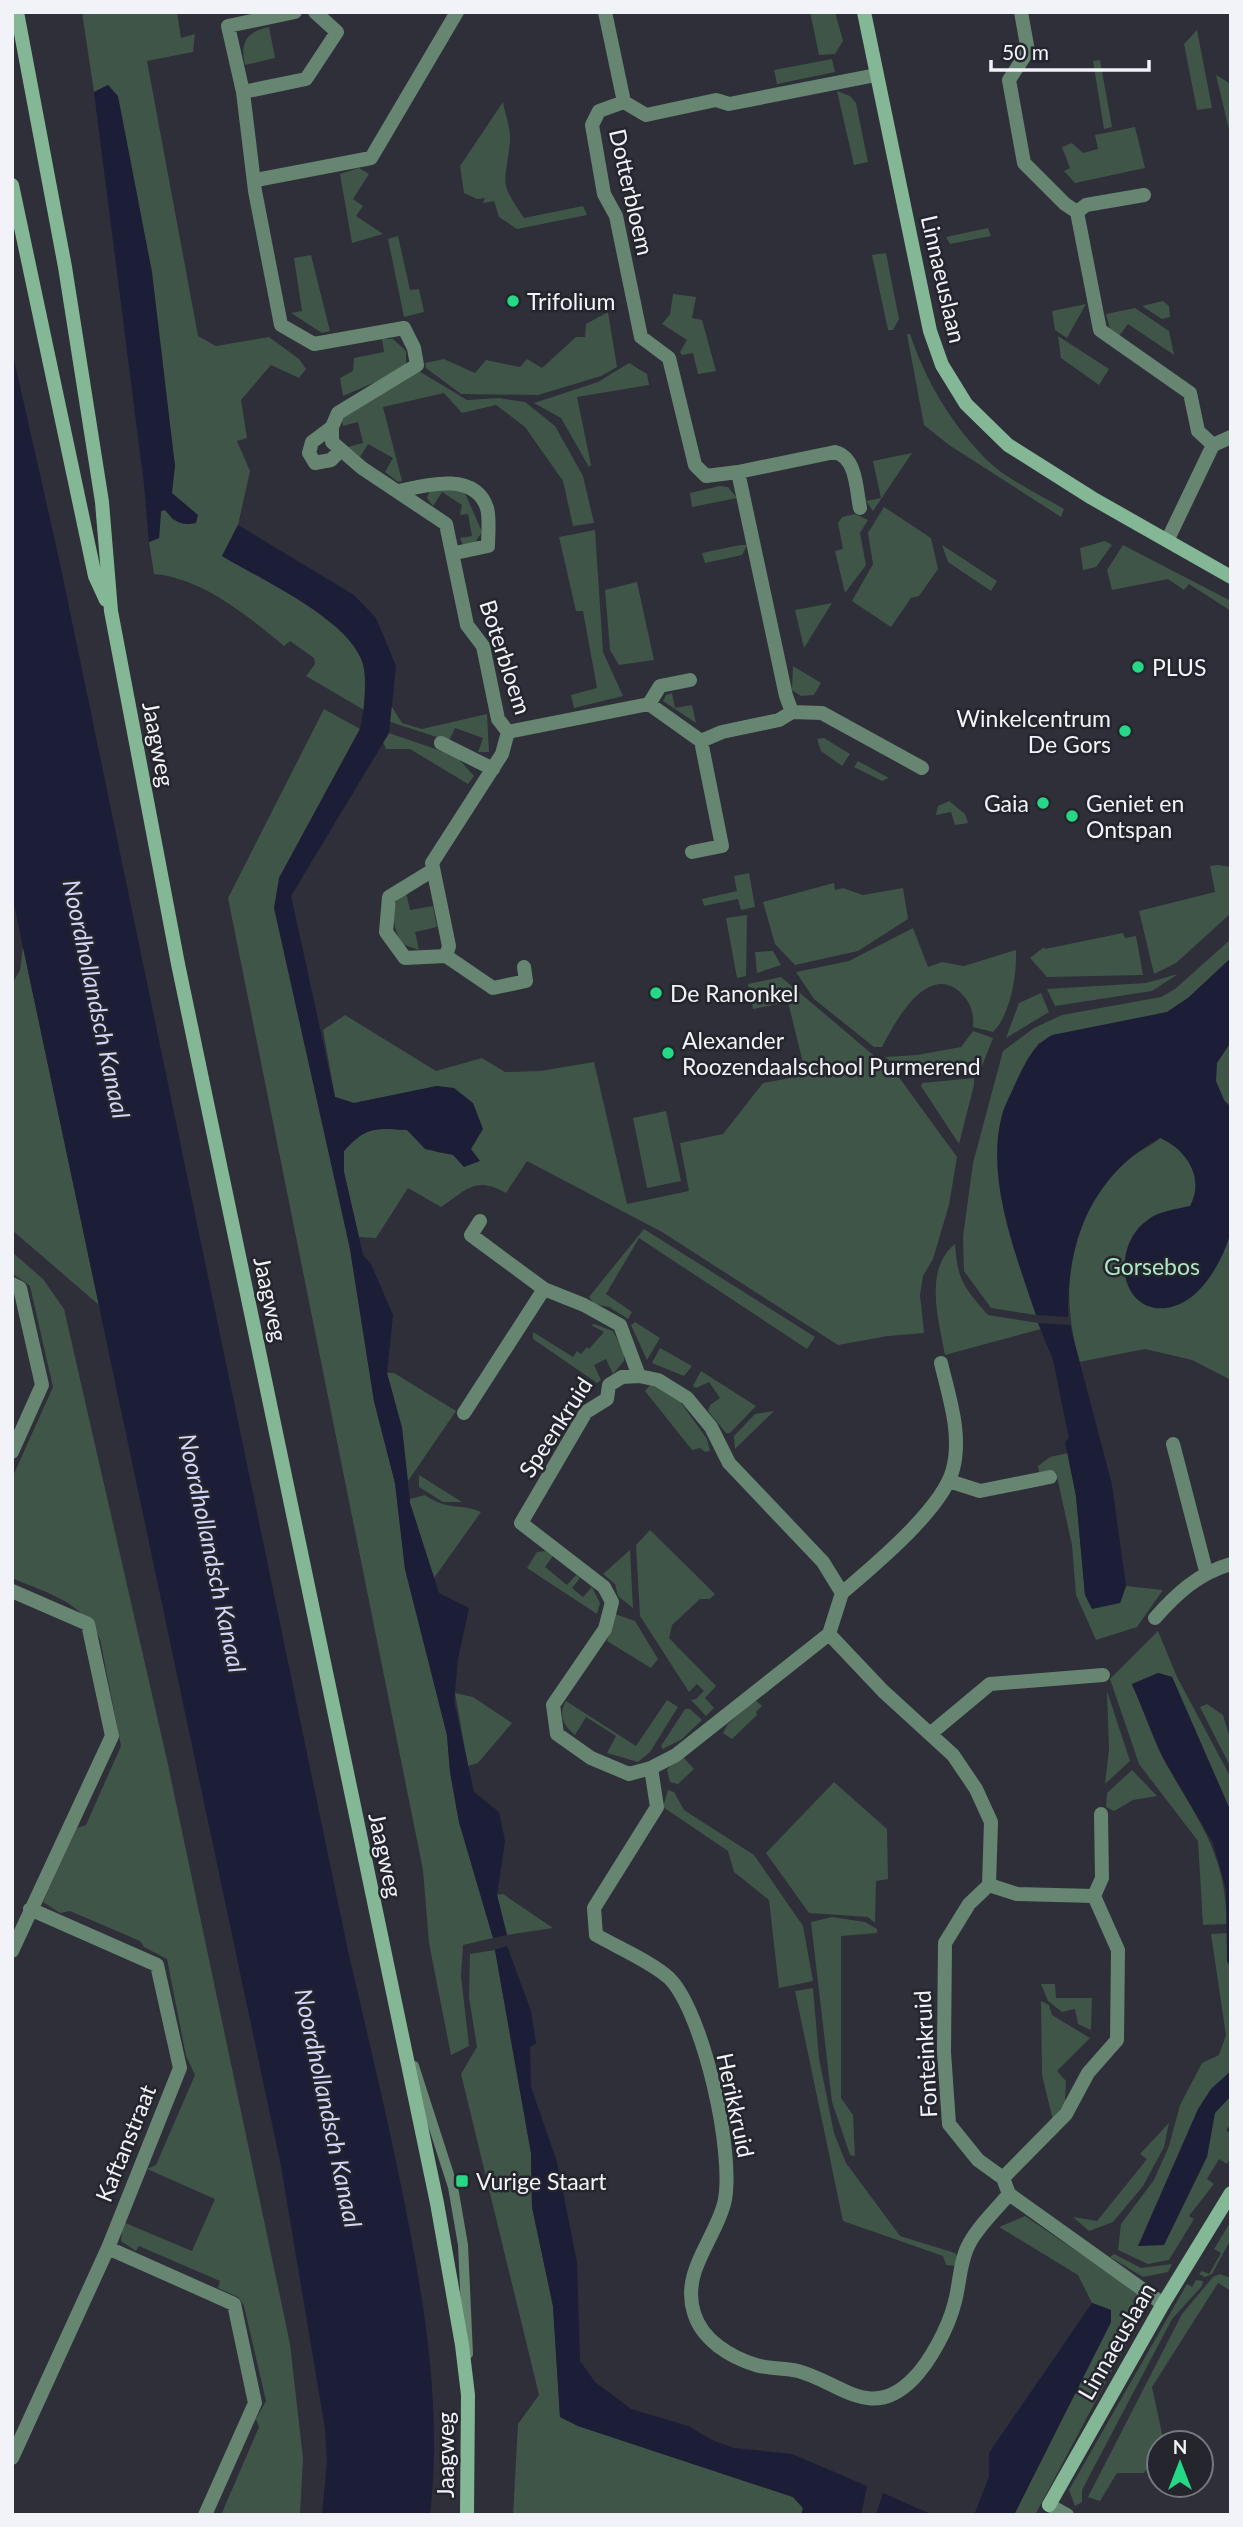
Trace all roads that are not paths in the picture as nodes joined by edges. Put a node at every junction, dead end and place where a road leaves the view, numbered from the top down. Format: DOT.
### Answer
graph roads {
  1 [pos="17,12"];
  2 [pos="295,12"];
  3 [pos="315,12"];
  4 [pos="457,12"];
  5 [pos="864,12"];
  6 [pos="1021,12"];
  7 [pos="607,13"];
  8 [pos="876,75"];
  9 [pos="243,92"];
  10 [pos="624,102"];
  11 [pos="256,180"];
  12 [pos="12,185"];
  13 [pos="1144,195"];
  14 [pos="1077,212"];
  15 [pos="332,427"];
  16 [pos="1231,437"];
  17 [pos="1213,445"];
  18 [pos="340,451"];
  19 [pos="738,472"];
  20 [pos="399,491"];
  21 [pos="860,508"];
  22 [pos="1168,539"];
  23 [pos="455,554"];
  24 [pos="1231,577"];
  25 [pos="111,611"];
  26 [pos="690,680"];
  27 [pos="649,704"];
  28 [pos="792,712"];
  29 [pos="508,732"];
  30 [pos="701,741"];
  31 [pos="441,743"];
  32 [pos="922,768"];
  33 [pos="493,769"];
  34 [pos="692,852"];
  35 [pos="433,870"];
  36 [pos="446,956"];
  37 [pos="524,967"];
  38 [pos="480,1221"];
  39 [pos="12,1284"];
  40 [pos="544,1289"];
  41 [pos="941,1363"];
  42 [pos="639,1376"];
  43 [pos="464,1413"];
  44 [pos="1173,1444"];
  45 [pos="12,1452"];
  46 [pos="1050,1477"];
  47 [pos="949,1481"];
  48 [pos="1231,1564"];
  49 [pos="1206,1571"];
  50 [pos="12,1591"];
  51 [pos="842,1593"];
  52 [pos="1155,1618"];
  53 [pos="829,1634"];
  54 [pos="1103,1675"];
  55 [pos="930,1734"];
  56 [pos="651,1768"];
  57 [pos="1101,1814"];
  58 [pos="989,1885"];
  59 [pos="1094,1896"];
  60 [pos="30,1909"];
  61 [pos="12,1951"];
  62 [pos="1003,2178"];
  63 [pos="1231,2193"];
  64 [pos="1009,2194"];
  65 [pos="108,2248"];
  66 [pos="1163,2304"];
  67 [pos="12,2458"];
  68 [pos="1048,2510"];
  69 [pos="205,2515"];
  70 [pos="467,2515"];
  71 [pos="1067,2515"];
  1 -- 25 [label="main road, Jaagweg"];
  2 -- 9 [label="street"];
  3 -- 9 [label="street"];
  4 -- 11 [label="street"];
  5 -- 8 [label="main road, Linnaeuslaan"];
  6 -- 14 [label="street"];
  7 -- 10 [label="street"];
  8 -- 10 [label="street, Dotterbloem"];
  8 -- 22 [label="main road, Linnaeuslaan"];
  9 -- 11 [label="street"];
  10 -- 19 [label="street, Dotterbloem"];
  11 -- 15 [label="street"];
  12 -- 25 [label="main road, Jaagweg"];
  13 -- 14 [label="street"];
  14 -- 17 [label="street"];
  15 -- 18 [label="street"];
  15 -- 18 [label="street"];
  16 -- 17 [label="street"];
  17 -- 22 [label="street"];
  18 -- 20 [label="street, Boterbloem"];
  19 -- 21 [label="street, Dotterbloem"];
  19 -- 28 [label="street"];
  20 -- 23 [label="street, Boterbloem"];
  20 -- 23 [label="street"];
  22 -- 24 [label="main road, Linnaeuslaan"];
  23 -- 29 [label="street, Boterbloem"];
  25 -- 70 [label="main road, Jaagweg"];
  26 -- 27 [label="street, Boterbloem"];
  27 -- 29 [label="street, Boterbloem"];
  27 -- 30 [label="street"];
  28 -- 30 [label="street"];
  28 -- 32 [label="street"];
  29 -- 33 [label="street, Boterbloem"];
  30 -- 34 [label="street"];
  31 -- 33 [label="street"];
  33 -- 35 [label="street, Boterbloem"];
  35 -- 36 [label="street"];
  35 -- 36 [label="street"];
  36 -- 37 [label="street"];
  38 -- 40 [label="street"];
  39 -- 45 [label="street"];
  40 -- 42 [label="street"];
  40 -- 43 [label="street"];
  41 -- 47 [label="street"];
  42 -- 51 [label="street"];
  42 -- 56 [label="street, Speenkruid"];
  44 -- 49 [label="street"];
  46 -- 47 [label="street"];
  47 -- 51 [label="street"];
  48 -- 49 [label="street"];
  49 -- 52 [label="street"];
  50 -- 60 [label="street"];
  51 -- 53 [label="street"];
  53 -- 55 [label="street"];
  53 -- 56 [label="street"];
  54 -- 55 [label="street"];
  55 -- 58 [label="street"];
  56 -- 64 [label="street, Herikkruid"];
  57 -- 59 [label="street"];
  58 -- 59 [label="street"];
  58 -- 62 [label="street, Fonteinkruid"];
  59 -- 62 [label="street"];
  60 -- 61 [label="street"];
  60 -- 65 [label="street, Kaftanstraat"];
  62 -- 64 [label="street"];
  63 -- 66 [label="main road, Linnaeuslaan"];
  64 -- 66 [label="street"];
  65 -- 67 [label="street, Kaftanstraat"];
  65 -- 69 [label="street"];
  66 -- 68 [label="main road, Linnaeuslaan"];
  68 -- 71 [label="street"];
}
